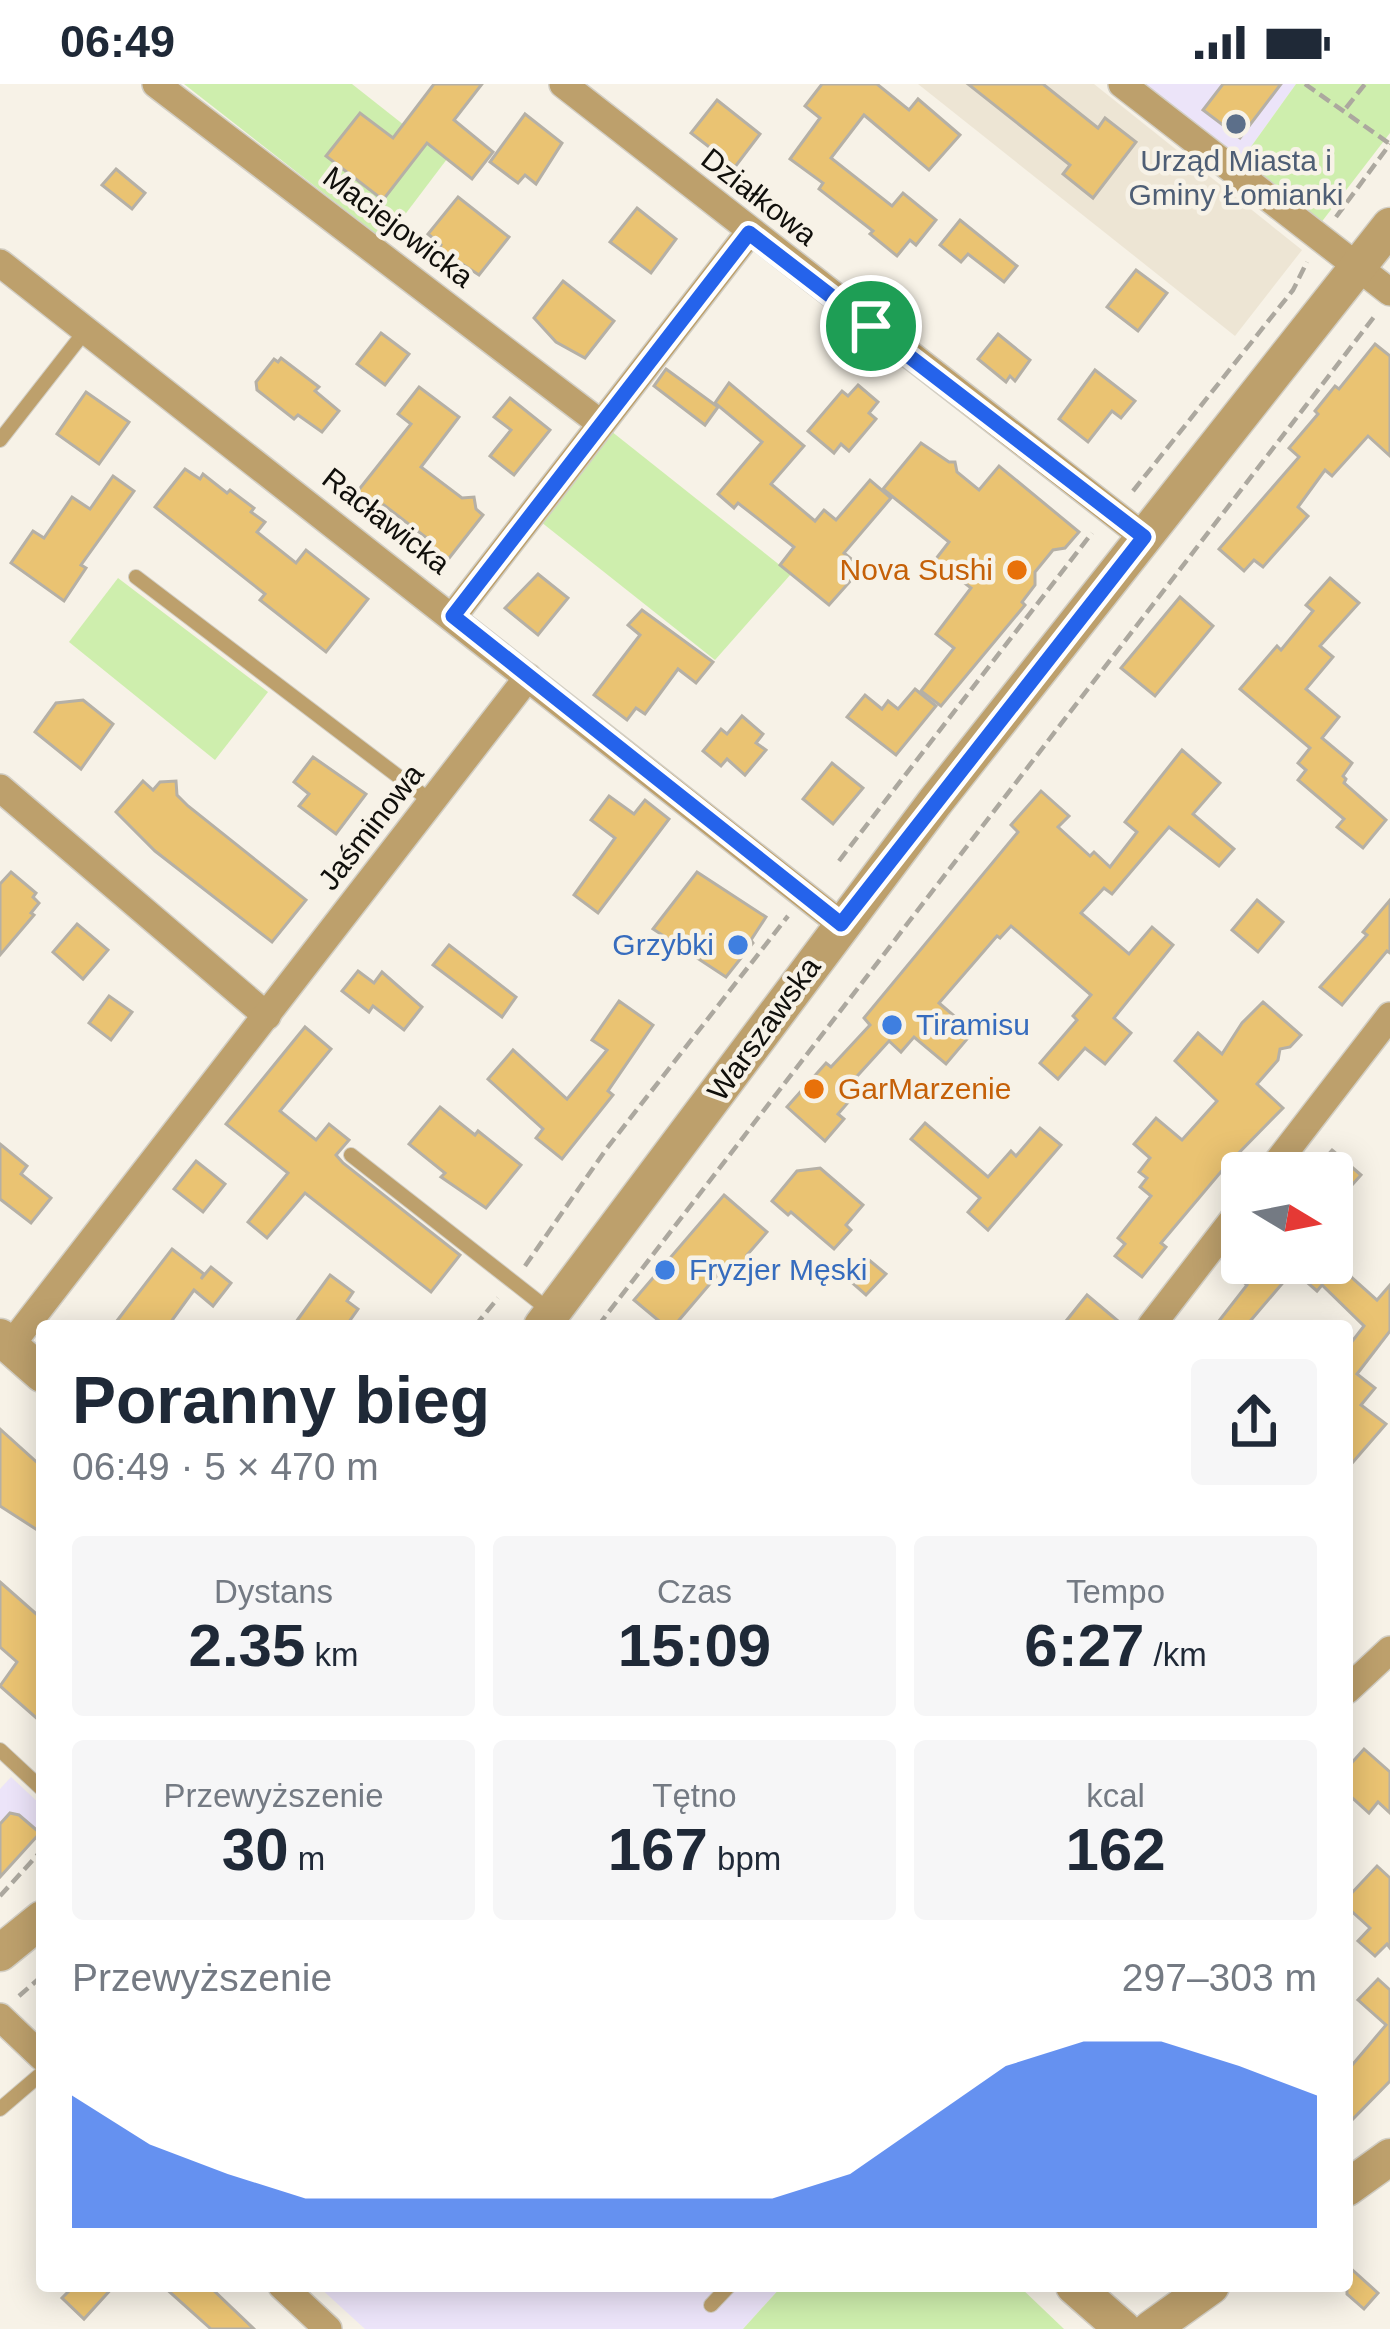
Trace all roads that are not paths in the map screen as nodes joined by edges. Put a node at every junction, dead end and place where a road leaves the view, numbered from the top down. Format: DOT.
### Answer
graph roads {
  1 [pos="156,84"];
  2 [pos="563,84"];
  3 [pos="1122,84"];
  4 [pos="1390,226"];
  5 [pos="749,233"];
  6 [pos="0,263"];
  7 [pos="1358,268"];
  8 [pos="1386,300"];
  9 [pos="86,330"];
  10 [pos="600,423"];
  11 [pos="0,440"];
  12 [pos="1144,537"];
  13 [pos="136,577"];
  14 [pos="453,616"];
  15 [pos="528,677"];
  16 [pos="0,788"];
  17 [pos="432,802"];
  18 [pos="841,924"];
  19 [pos="267,1016"];
  20 [pos="1390,1016"];
  21 [pos="1285,1152"];
  22 [pos="351,1155"];
  23 [pos="1221,1235"];
  24 [pos="548,1320"];
  25 [pos="1156,1320"];
  26 [pos="5,1341"];
  27 [pos="36,1369"];
  28 [pos="1390,1651"];
  29 [pos="1353,1685"];
  30 [pos="0,1750"];
  31 [pos="36,1783"];
  32 [pos="36,1924"];
  33 [pos="0,1953"];
  34 [pos="4,2011"];
  35 [pos="36,2050"];
  36 [pos="36,2078"];
  37 [pos="0,2109"];
  38 [pos="1390,2157"];
  39 [pos="1353,2184"];
  40 [pos="288,2292"];
  41 [pos="723,2292"];
  42 [pos="1081,2292"];
  43 [pos="1203,2292"];
  44 [pos="711,2305"];
  45 [pos="328,2329"];
  46 [pos="1123,2329"];
  47 [pos="1151,2329"];
  1 -- 10 [label="street, Maciejowicka"];
  2 -- 5 [label="street, Działkowa"];
  3 -- 7 [label="street"];
  4 -- 7 [label="street, Warszawska"];
  5 -- 10 [label="street"];
  5 -- 12 [label="street, Działkowa"];
  6 -- 9 [label="street, Racławicka"];
  7 -- 8 [label="street"];
  7 -- 12 [label="street, Warszawska"];
  9 -- 11 [label="lane"];
  9 -- 14 [label="street, Racławicka"];
  10 -- 14 [label="street"];
  12 -- 18 [label="street, Warszawska"];
  13 -- 17 [label="lane"];
  14 -- 15 [label="street, Racławicka"];
  15 -- 17 [label="street, Jaśminowa"];
  15 -- 18 [label="street, Racławicka"];
  16 -- 19 [label="street"];
  17 -- 19 [label="street, Jaśminowa"];
  18 -- 24 [label="street, Warszawska"];
  19 -- 26 [label="street, Jaśminowa"];
  20 -- 21 [label="street"];
  22 -- 24 [label="lane"];
  23 -- 25 [label="street"];
  26 -- 27 [label="street"];
  28 -- 29 [label="street"];
  30 -- 31 [label="lane"];
  32 -- 33 [label="street"];
  34 -- 35 [label="street"];
  36 -- 37 [label="lane"];
  38 -- 39 [label="street"];
  40 -- 45 [label="street"];
  41 -- 44 [label="lane"];
  42 -- 46 [label="street"];
  43 -- 47 [label="street"];
}
